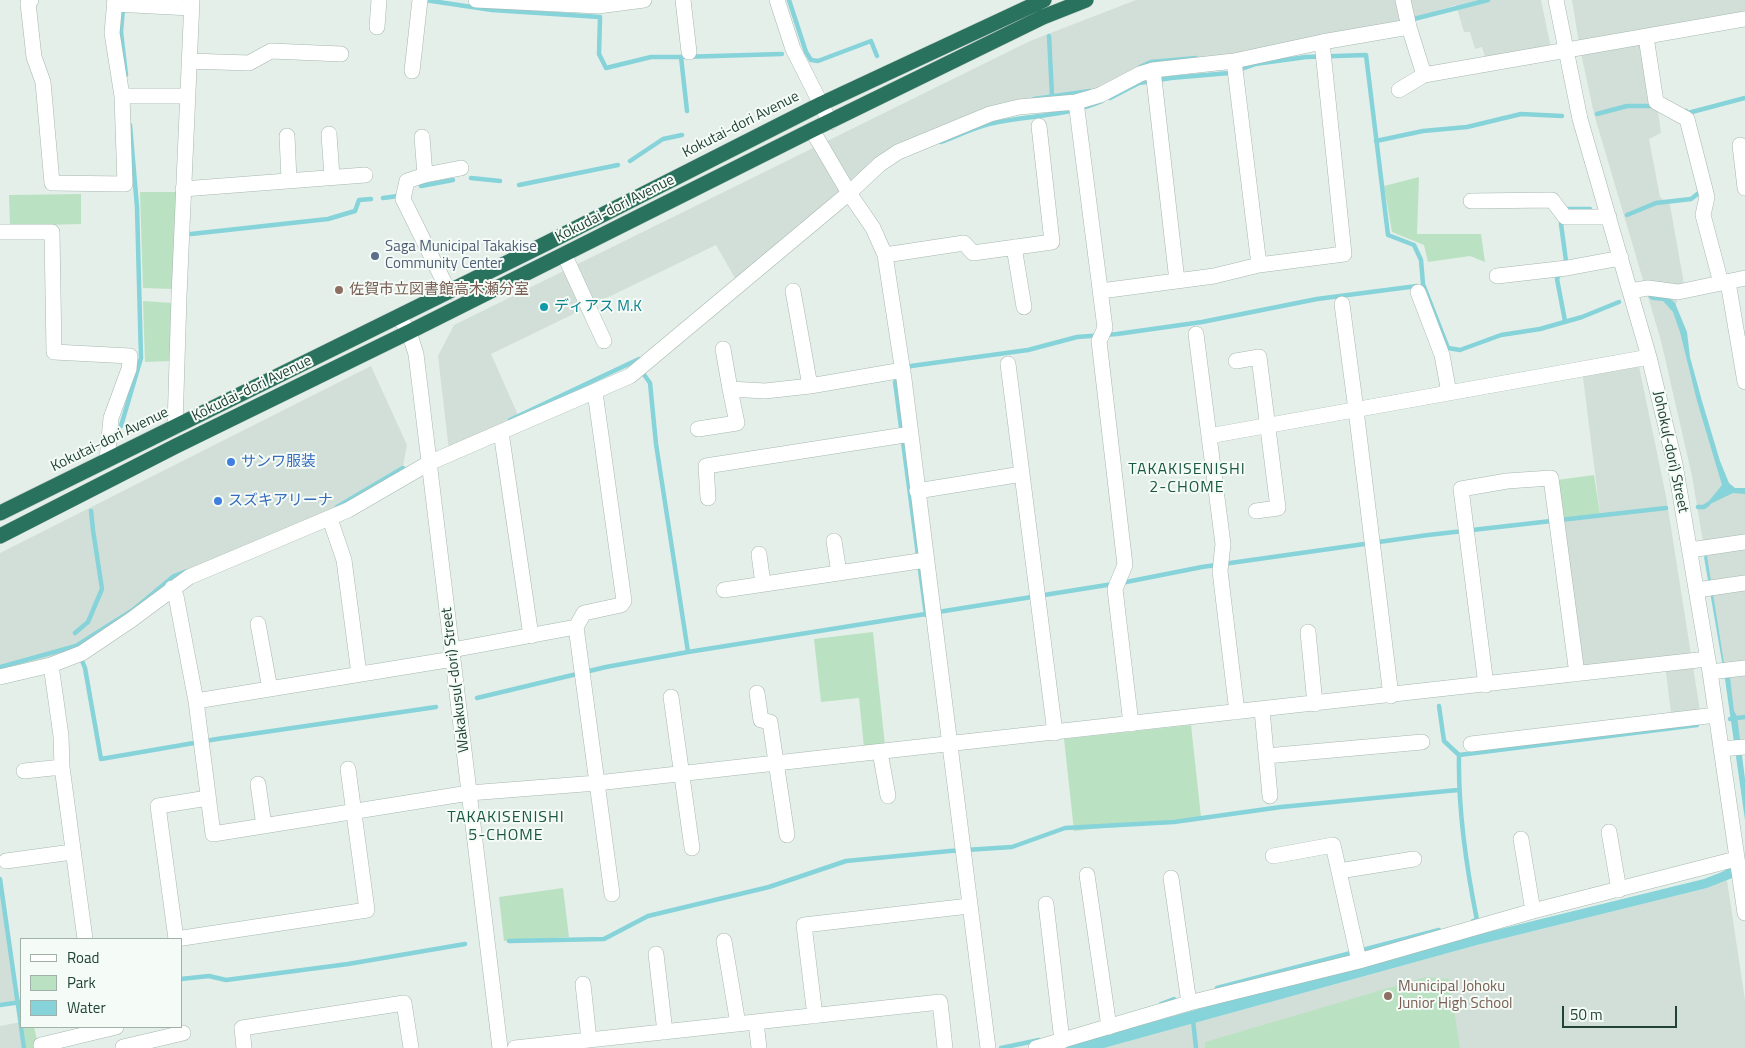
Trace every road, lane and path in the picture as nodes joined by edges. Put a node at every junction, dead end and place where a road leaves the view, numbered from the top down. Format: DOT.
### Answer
graph roads {
  1 [pos="32,0"];
  2 [pos="379,0"];
  3 [pos="476,0"];
  4 [pos="644,0"];
  5 [pos="683,0"];
  6 [pos="777,0"];
  7 [pos="1044,0"];
  8 [pos="1086,0"];
  9 [pos="1403,0"];
  10 [pos="1556,0"];
  11 [pos="420,2"];
  12 [pos="119,3"];
  13 [pos="192,4"];
  14 [pos="1745,19"];
  15 [pos="1408,21"];
  16 [pos="377,27"];
  17 [pos="1646,37"];
  18 [pos="1565,51"];
  19 [pos="689,52"];
  20 [pos="1323,52"];
  21 [pos="340,54"];
  22 [pos="189,62"];
  23 [pos="1235,67"];
  24 [pos="412,71"];
  25 [pos="1424,75"];
  26 [pos="1154,78"];
  27 [pos="1399,90"];
  28 [pos="128,96"];
  29 [pos="188,96"];
  30 [pos="821,104"];
  31 [pos="1077,108"];
  32 [pos="830,122"];
  33 [pos="1040,126"];
  34 [pos="812,130"];
  35 [pos="329,134"];
  36 [pos="287,136"];
  37 [pos="422,137"];
  38 [pos="1740,145"];
  39 [pos="460,168"];
  40 [pos="425,174"];
  41 [pos="364,175"];
  42 [pos="332,177"];
  43 [pos="289,180"];
  44 [pos="846,187"];
  45 [pos="183,188"];
  46 [pos="1745,188"];
  47 [pos="1472,201"];
  48 [pos="1609,217"];
  49 [pos="0,232"];
  50 [pos="1014,248"];
  51 [pos="564,254"];
  52 [pos="885,255"];
  53 [pos="1621,258"];
  54 [pos="1259,265"];
  55 [pos="1497,276"];
  56 [pos="1745,278"];
  57 [pos="1177,281"];
  58 [pos="1725,282"];
  59 [pos="793,291"];
  60 [pos="1100,291"];
  61 [pos="1630,291"];
  62 [pos="449,292"];
  63 [pos="1418,292"];
  64 [pos="1342,304"];
  65 [pos="1024,306"];
  66 [pos="399,316"];
  67 [pos="409,332"];
  68 [pos="1196,334"];
  69 [pos="604,341"];
  70 [pos="723,349"];
  71 [pos="1649,357"];
  72 [pos="1236,361"];
  73 [pos="1008,364"];
  74 [pos="903,374"];
  75 [pos="1745,382"];
  76 [pos="810,386"];
  77 [pos="730,389"];
  78 [pos="595,392"];
  79 [pos="1449,393"];
  80 [pos="1356,410"];
  81 [pos="1268,426"];
  82 [pos="175,427"];
  83 [pos="698,429"];
  84 [pos="501,432"];
  85 [pos="905,435"];
  86 [pos="1209,436"];
  87 [pos="107,460"];
  88 [pos="429,463"];
  89 [pos="1022,474"];
  90 [pos="917,490"];
  91 [pos="708,498"];
  92 [pos="1256,511"];
  93 [pos="0,513"];
  94 [pos="330,518"];
  95 [pos="0,536"];
  96 [pos="834,541"];
  97 [pos="1745,542"];
  98 [pos="1690,550"];
  99 [pos="759,554"];
  100 [pos="921,560"];
  101 [pos="838,573"];
  102 [pos="1745,583"];
  103 [pos="763,584"];
  104 [pos="172,588"];
  105 [pos="1706,589"];
  106 [pos="724,590"];
  107 [pos="258,624"];
  108 [pos="576,627"];
  109 [pos="1308,632"];
  110 [pos="531,636"];
  111 [pos="452,654"];
  112 [pos="51,665"];
  113 [pos="1723,668"];
  114 [pos="359,674"];
  115 [pos="1577,674"];
  116 [pos="0,677"];
  117 [pos="1486,685"];
  118 [pos="270,689"];
  119 [pos="757,693"];
  120 [pos="1391,696"];
  121 [pos="671,697"];
  122 [pos="196,701"];
  123 [pos="1315,704"];
  124 [pos="1262,710"];
  125 [pos="1237,712"];
  126 [pos="1716,715"];
  127 [pos="1131,724"];
  128 [pos="1054,733"];
  129 [pos="1422,742"];
  130 [pos="1471,744"];
  131 [pos="949,745"];
  132 [pos="1732,748"];
  133 [pos="880,752"];
  134 [pos="1266,756"];
  135 [pos="776,763"];
  136 [pos="62,767"];
  137 [pos="348,769"];
  138 [pos="24,771"];
  139 [pos="681,774"];
  140 [pos="597,783"];
  141 [pos="258,784"];
  142 [pos="469,793"];
  143 [pos="888,796"];
  144 [pos="1270,796"];
  145 [pos="208,798"];
  146 [pos="353,812"];
  147 [pos="264,826"];
  148 [pos="1609,832"];
  149 [pos="786,835"];
  150 [pos="1521,839"];
  151 [pos="692,848"];
  152 [pos="72,852"];
  153 [pos="1272,856"];
  154 [pos="1414,859"];
  155 [pos="1736,859"];
  156 [pos="6,860"];
  157 [pos="1339,871"];
  158 [pos="1087,874"];
  159 [pos="1171,878"];
  160 [pos="1619,890"];
  161 [pos="612,894"];
  162 [pos="1046,904"];
  163 [pos="969,906"];
  164 [pos="1533,911"];
  165 [pos="1745,913"];
  166 [pos="85,938"];
  167 [pos="176,938"];
  168 [pos="182,938"];
  169 [pos="724,941"];
  170 [pos="656,954"];
  171 [pos="1359,961"];
  172 [pos="583,984"];
  173 [pos="1189,1003"];
  174 [pos="815,1016"];
  175 [pos="756,1022"];
  176 [pos="738,1024"];
  177 [pos="1109,1027"];
  178 [pos="113,1028"];
  179 [pos="117,1028"];
  180 [pos="665,1032"];
  181 [pos="183,1034"];
  182 [pos="589,1040"];
  183 [pos="1062,1041"];
  184 [pos="41,1045"];
  185 [pos="123,1048"];
  186 [pos="244,1048"];
  187 [pos="411,1048"];
  188 [pos="500,1048"];
  189 [pos="515,1048"];
  190 [pos="759,1048"];
  191 [pos="945,1048"];
  192 [pos="988,1048"];
  193 [pos="1036,1048"];
  1 -- 28 [label="street"];
  2 -- 16 [label="street"];
  3 -- 4 [label="street"];
  5 -- 19 [label="street"];
  6 -- 30 [label="street"];
  7 -- 30 [label="highway, Kokutai-dori Avenue"];
  8 -- 32 [label="highway, Kokudai-dori Avenue"];
  9 -- 15 [label="street"];
  10 -- 18 [label="street, Johoku(-dori) Street"];
  11 -- 24 [label="street"];
  12 -- 13 [label="street"];
  12 -- 28 [label="street"];
  13 -- 22 [label="street"];
  14 -- 17 [label="street"];
  15 -- 20 [label="street"];
  15 -- 25 [label="street"];
  17 -- 18 [label="street"];
  17 -- 58 [label="street"];
  18 -- 25 [label="street"];
  18 -- 48 [label="street, Johoku(-dori) Street"];
  20 -- 23 [label="street"];
  20 -- 54 [label="street"];
  21 -- 22 [label="street"];
  22 -- 29 [label="street"];
  23 -- 26 [label="street"];
  23 -- 54 [label="street"];
  25 -- 27 [label="street"];
  26 -- 31 [label="street"];
  26 -- 57 [label="street"];
  28 -- 29 [label="street"];
  29 -- 45 [label="street"];
  30 -- 32 [label="street"];
  30 -- 62 [label="highway, Kokutai-dori Avenue"];
  31 -- 44 [label="street"];
  31 -- 60 [label="street"];
  32 -- 34 [label="highway, Kokudai-dori Avenue"];
  33 -- 50 [label="street"];
  34 -- 44 [label="street"];
  34 -- 51 [label="highway, Kokudai-dori Avenue"];
  35 -- 42 [label="street"];
  36 -- 43 [label="street"];
  37 -- 40 [label="street"];
  38 -- 46 [label="street"];
  39 -- 40 [label="street"];
  40 -- 62 [label="street"];
  41 -- 42 [label="street"];
  42 -- 43 [label="street"];
  43 -- 45 [label="street"];
  44 -- 52 [label="street"];
  44 -- 78 [label="street"];
  45 -- 82 [label="street"];
  47 -- 48 [label="street"];
  48 -- 53 [label="street, Johoku(-dori) Street"];
  49 -- 87 [label="street"];
  50 -- 52 [label="street"];
  50 -- 65 [label="street"];
  51 -- 67 [label="highway, Kokudai-dori Avenue"];
  51 -- 69 [label="street"];
  52 -- 74 [label="street"];
  53 -- 55 [label="street"];
  53 -- 61 [label="street, Johoku(-dori) Street"];
  54 -- 57 [label="street"];
  56 -- 58 [label="street"];
  57 -- 60 [label="street"];
  58 -- 61 [label="street"];
  58 -- 75 [label="street"];
  59 -- 76 [label="street"];
  60 -- 127 [label="street"];
  61 -- 71 [label="street, Johoku(-dori) Street"];
  62 -- 66 [label="highway, Kokutai-dori Avenue"];
  63 -- 79 [label="street"];
  64 -- 80 [label="street"];
  66 -- 67 [label="street, Wakakusu(-dori) Street"];
  66 -- 82 [label="highway, Kokutai-dori Avenue"];
  67 -- 88 [label="street, Wakakusu(-dori) Street"];
  67 -- 95 [label="highway, Kokudai-dori Avenue"];
  68 -- 86 [label="street"];
  70 -- 77 [label="street"];
  71 -- 79 [label="street"];
  71 -- 98 [label="street, Johoku(-dori) Street"];
  72 -- 81 [label="street"];
  73 -- 89 [label="street"];
  74 -- 76 [label="street"];
  74 -- 85 [label="street"];
  76 -- 77 [label="street"];
  77 -- 83 [label="street"];
  78 -- 84 [label="street"];
  78 -- 108 [label="street"];
  79 -- 80 [label="street"];
  80 -- 81 [label="street"];
  80 -- 120 [label="street"];
  81 -- 86 [label="street"];
  81 -- 92 [label="street"];
  82 -- 87 [label="highway, Kokutai-dori Avenue"];
  84 -- 88 [label="street"];
  84 -- 110 [label="street"];
  85 -- 90 [label="street"];
  85 -- 91 [label="street"];
  86 -- 125 [label="street"];
  87 -- 93 [label="highway, Kokutai-dori Avenue"];
  88 -- 94 [label="street"];
  88 -- 111 [label="street, Wakakusu(-dori) Street"];
  89 -- 90 [label="street"];
  89 -- 128 [label="street"];
  90 -- 100 [label="street"];
  94 -- 104 [label="street"];
  94 -- 114 [label="street"];
  96 -- 101 [label="street"];
  97 -- 98 [label="street"];
  98 -- 105 [label="street, Johoku(-dori) Street"];
  99 -- 103 [label="street"];
  100 -- 101 [label="street"];
  100 -- 131 [label="street"];
  101 -- 103 [label="street"];
  102 -- 105 [label="street"];
  103 -- 106 [label="street"];
  104 -- 112 [label="street"];
  104 -- 122 [label="street"];
  105 -- 113 [label="street, Johoku(-dori) Street"];
  107 -- 118 [label="street"];
  108 -- 110 [label="street"];
  108 -- 140 [label="street"];
  109 -- 123 [label="street"];
  110 -- 111 [label="street"];
  111 -- 114 [label="street"];
  111 -- 142 [label="street, Wakakusu(-dori) Street"];
  112 -- 116 [label="street"];
  112 -- 136 [label="street"];
  113 -- 115 [label="street"];
  113 -- 126 [label="street, Johoku(-dori) Street"];
  114 -- 118 [label="street"];
  115 -- 117 [label="street"];
  115 -- 117 [label="street"];
  117 -- 120 [label="street"];
  118 -- 122 [label="street"];
  119 -- 135 [label="street"];
  120 -- 123 [label="street"];
  121 -- 139 [label="street"];
  122 -- 145 [label="street"];
  123 -- 124 [label="street"];
  124 -- 125 [label="street"];
  124 -- 134 [label="street"];
  125 -- 127 [label="street"];
  126 -- 130 [label="street"];
  126 -- 132 [label="street, Johoku(-dori) Street"];
  127 -- 128 [label="street"];
  128 -- 131 [label="street"];
  129 -- 134 [label="street"];
  131 -- 133 [label="street"];
  131 -- 163 [label="street"];
  132 -- 155 [label="street, Johoku(-dori) Street"];
  133 -- 135 [label="street"];
  133 -- 143 [label="street"];
  134 -- 144 [label="street"];
  135 -- 139 [label="street"];
  135 -- 149 [label="street"];
  136 -- 138 [label="street"];
  136 -- 152 [label="street"];
  137 -- 146 [label="street"];
  139 -- 140 [label="street"];
  139 -- 151 [label="street"];
  140 -- 142 [label="street"];
  140 -- 161 [label="street"];
  141 -- 147 [label="street"];
  142 -- 146 [label="street"];
  142 -- 188 [label="street, Wakakusu(-dori) Street"];
  145 -- 147 [label="street"];
  145 -- 167 [label="street"];
  146 -- 147 [label="street"];
  146 -- 168 [label="street"];
  148 -- 160 [label="street"];
  150 -- 164 [label="street"];
  152 -- 156 [label="street"];
  152 -- 166 [label="street"];
  153 -- 157 [label="street"];
  154 -- 157 [label="street"];
  155 -- 160 [label="street"];
  155 -- 165 [label="street, Johoku(-dori) Street"];
  157 -- 171 [label="street"];
  158 -- 177 [label="street"];
  159 -- 173 [label="street"];
  160 -- 164 [label="street"];
  162 -- 183 [label="street"];
  163 -- 174 [label="street"];
  163 -- 192 [label="street"];
  164 -- 171 [label="street"];
  169 -- 176 [label="street"];
  170 -- 180 [label="street"];
  171 -- 173 [label="street"];
  172 -- 182 [label="street"];
  173 -- 177 [label="street"];
  174 -- 175 [label="street"];
  174 -- 191 [label="street"];
  175 -- 176 [label="street"];
  175 -- 190 [label="street"];
  176 -- 180 [label="street"];
  177 -- 183 [label="street"];
  178 -- 184 [label="street"];
  179 -- 185 [label="street"];
  180 -- 182 [label="street"];
  181 -- 185 [label="street"];
  182 -- 189 [label="street"];
  183 -- 193 [label="street"];
  186 -- 187 [label="street"];
}
